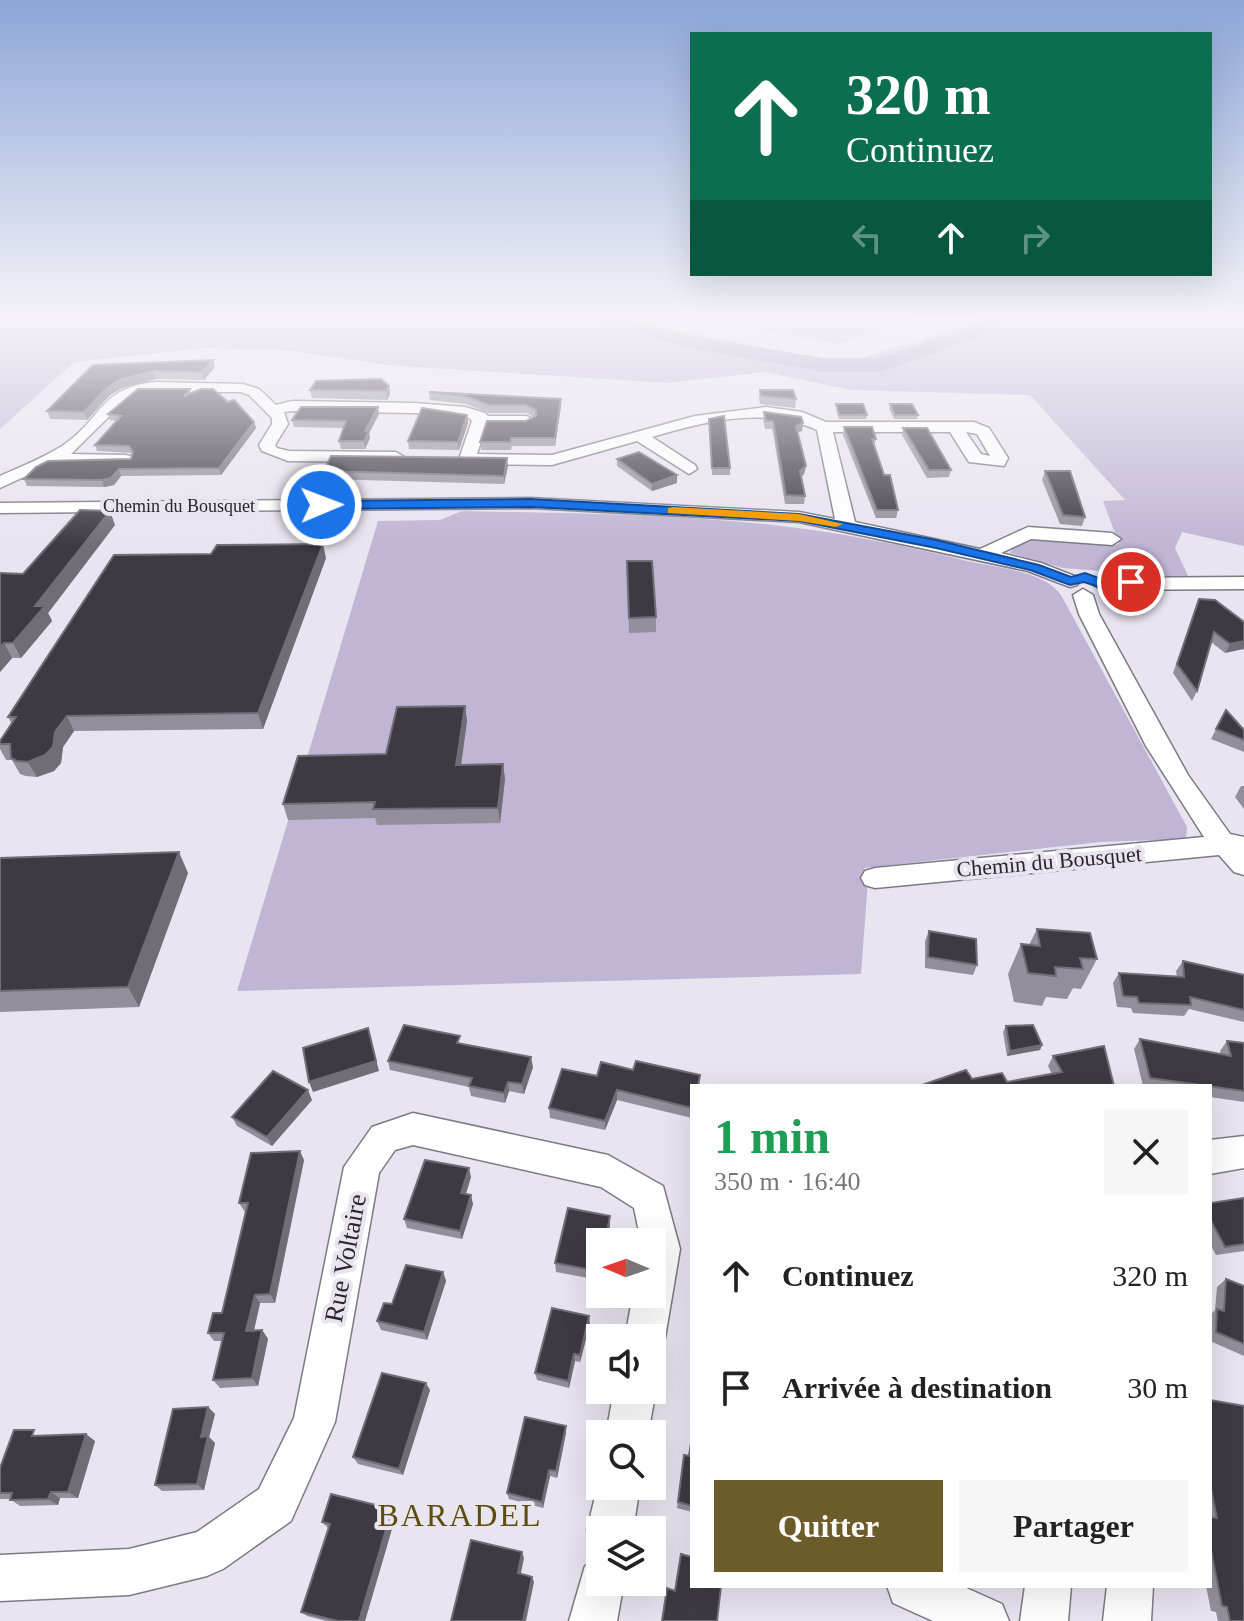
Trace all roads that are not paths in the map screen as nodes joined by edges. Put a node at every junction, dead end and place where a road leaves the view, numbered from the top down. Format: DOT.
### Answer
graph roads {
  1 [pos="123,395"];
  2 [pos="257,395"];
  3 [pos="272,410"];
  4 [pos="480,421"];
  5 [pos="527,421"];
  6 [pos="824,427"];
  7 [pos="956,429"];
  8 [pos="640,436"];
  9 [pos="407,458"];
  10 [pos="50,459"];
  11 [pos="125,460"];
  12 [pos="689,469"];
  13 [pos="535,481"];
  14 [pos="0,483"];
  15 [pos="0,508"];
  16 [pos="846,525"];
  17 [pos="1112,539"];
  18 [pos="982,555"];
  19 [pos="1244,583"];
  20 [pos="1085,587"];
  21 [pos="1233,846"];
  22 [pos="1244,865"];
  23 [pos="875,878"];
  24 [pos="1244,1152"];
  25 [pos="1212,1157"];
  26 [pos="648,1324"];
  27 [pos="0,1578"];
  28 [pos="914,1588"];
  29 [pos="1048,1588"];
  30 [pos="1130,1588"];
  31 [pos="598,1596"];
  32 [pos="593,1621"];
  33 [pos="985,1621"];
  34 [pos="1044,1621"];
  35 [pos="1127,1621"];
  1 -- 10 [label="street"];
  2 -- 3 [label="street"];
  3 -- 4 [label="street"];
  3 -- 9 [label="street"];
  4 -- 5 [label="street"];
  4 -- 13 [label="street"];
  6 -- 7 [label="street"];
  6 -- 8 [label="street"];
  6 -- 16 [label="street"];
  8 -- 12 [label="street"];
  8 -- 13 [label="street"];
  10 -- 11 [label="street"];
  10 -- 14 [label="street"];
  13 -- 15 [label="street, Chemin du Bousquet"];
  13 -- 16 [label="street, Chemin du Bousquet"];
  16 -- 18 [label="street, Chemin du Bousquet"];
  17 -- 18 [label="street"];
  18 -- 20 [label="street, Chemin du Bousquet"];
  19 -- 20 [label="street"];
  20 -- 21 [label="street"];
  21 -- 22 [label="street"];
  21 -- 23 [label="street, Chemin du Bousquet"];
  24 -- 25 [label="street"];
  26 -- 27 [label="street, Rue Voltaire"];
  28 -- 33 [label="street"];
  29 -- 34 [label="street"];
  30 -- 35 [label="street"];
  31 -- 32 [label="street"];
}
